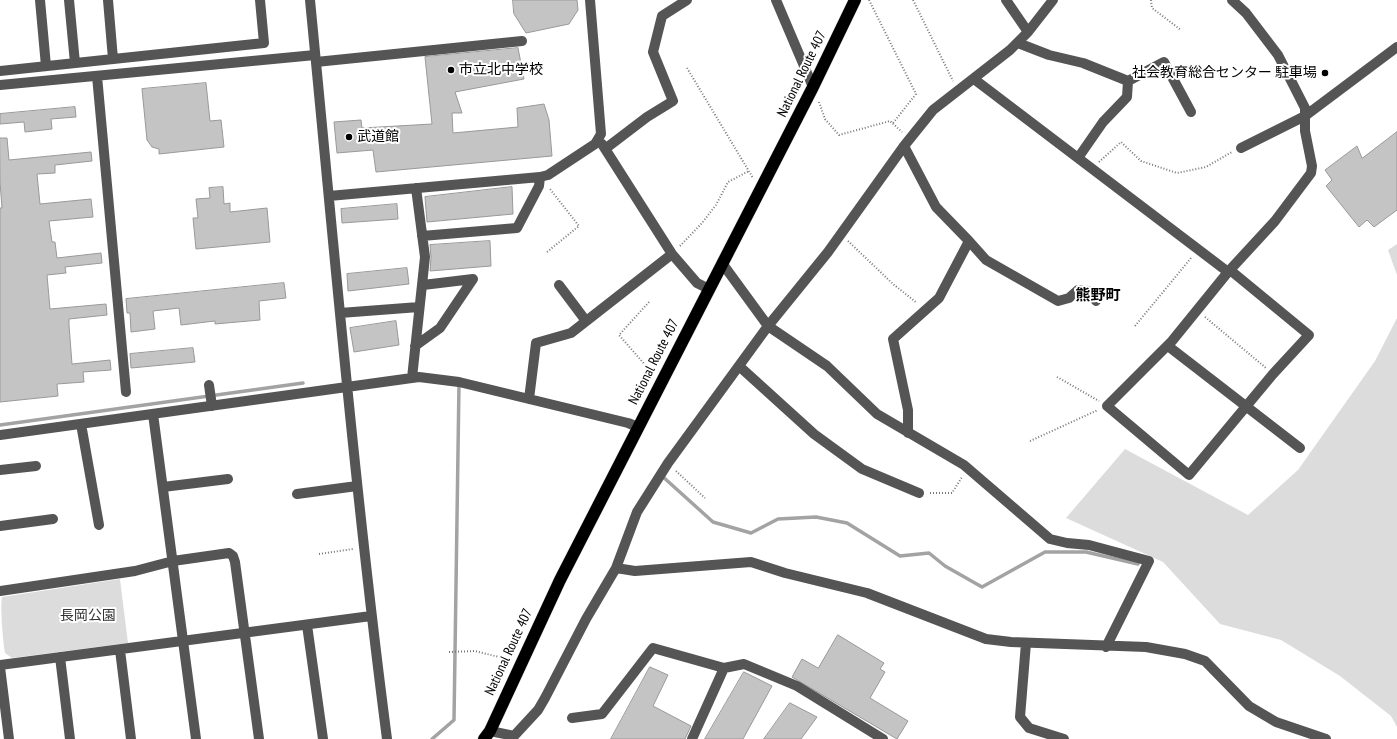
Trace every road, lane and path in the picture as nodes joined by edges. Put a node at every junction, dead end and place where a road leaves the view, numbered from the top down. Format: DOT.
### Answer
graph roads {
  1 [pos="40,0"];
  2 [pos="69,0"];
  3 [pos="108,0"];
  4 [pos="260,0"];
  5 [pos="310,0"];
  6 [pos="590,0"];
  7 [pos="687,0"];
  8 [pos="776,0"];
  9 [pos="855,0"];
  10 [pos="869,0"];
  11 [pos="913,0"];
  12 [pos="1006,0"];
  13 [pos="1053,0"];
  14 [pos="1151,0"];
  15 [pos="1232,0"];
  16 [pos="1181,30"];
  17 [pos="1028,32"];
  18 [pos="522,41"];
  19 [pos="1018,43"];
  20 [pos="1397,47"];
  21 [pos="113,59"];
  22 [pos="315,59"];
  23 [pos="74,63"];
  24 [pos="46,66"];
  25 [pos="687,68"];
  26 [pos="0,71"];
  27 [pos="97,76"];
  28 [pos="974,79"];
  29 [pos="1128,81"];
  30 [pos="0,85"];
  31 [pos="813,87"];
  32 [pos="958,91"];
  33 [pos="1191,112"];
  34 [pos="1305,116"];
  35 [pos="893,123"];
  36 [pos="599,140"];
  37 [pos="907,142"];
  38 [pos="1240,148"];
  39 [pos="605,149"];
  40 [pos="1078,158"];
  41 [pos="1093,169"];
  42 [pos="749,171"];
  43 [pos="540,177"];
  44 [pos="416,188"];
  45 [pos="760,190"];
  46 [pos="328,196"];
  47 [pos="841,234"];
  48 [pos="422,236"];
  49 [pos="969,241"];
  50 [pos="1198,249"];
  51 [pos="547,252"];
  52 [pos="672,254"];
  53 [pos="722,263"];
  54 [pos="1229,271"];
  55 [pos="423,285"];
  56 [pos="559,285"];
  57 [pos="709,289"];
  58 [pos="1096,301"];
  59 [pos="649,302"];
  60 [pos="419,307"];
  61 [pos="926,310"];
  62 [pos="1197,311"];
  63 [pos="340,313"];
  64 [pos="586,322"];
  65 [pos="768,326"];
  66 [pos="1135,326"];
  67 [pos="416,346"];
  68 [pos="1168,346"];
  69 [pos="739,366"];
  70 [pos="1273,374"];
  71 [pos="1058,377"];
  72 [pos="412,378"];
  73 [pos="660,382"];
  74 [pos="209,385"];
  75 [pos="346,387"];
  76 [pos="126,392"];
  77 [pos="530,399"];
  78 [pos="212,406"];
  79 [pos="1107,406"];
  80 [pos="1246,406"];
  81 [pos="153,414"];
  82 [pos="81,424"];
  83 [pos="638,427"];
  84 [pos="908,433"];
  85 [pos="0,435"];
  86 [pos="1030,441"];
  87 [pos="1300,448"];
  88 [pos="668,463"];
  89 [pos="36,466"];
  90 [pos="968,468"];
  91 [pos="0,470"];
  92 [pos="228,478"];
  93 [pos="163,486"];
  94 [pos="357,486"];
  95 [pos="919,493"];
  96 [pos="297,494"];
  97 [pos="705,498"];
  98 [pos="53,519"];
  99 [pos="99,525"];
  100 [pos="0,526"];
  101 [pos="364,547"];
  102 [pos="319,554"];
  103 [pos="172,561"];
  104 [pos="616,568"];
  105 [pos="0,591"];
  106 [pos="371,616"];
  107 [pos="307,625"];
  108 [pos="245,634"];
  109 [pos="183,642"];
  110 [pos="1026,643"];
  111 [pos="1106,647"];
  112 [pos="120,650"];
  113 [pos="449,652"];
  114 [pos="60,658"];
  115 [pos="520,662"];
  116 [pos="0,666"];
  117 [pos="724,668"];
  118 [pos="572,718"];
  119 [pos="487,735"];
  120 [pos="516,738"];
  121 [pos="9,739"];
  122 [pos="70,739"];
  123 [pos="131,739"];
  124 [pos="196,739"];
  125 [pos="259,739"];
  126 [pos="323,739"];
  127 [pos="387,739"];
  128 [pos="692,739"];
  129 [pos="883,739"];
  130 [pos="1064,739"];
  131 [pos="1326,739"];
  1 -- 24 [label="street"];
  2 -- 23 [label="street"];
  3 -- 21 [label="street"];
  4 -- 21 [label="street"];
  5 -- 22 [label="street"];
  6 -- 36 [label="street"];
  7 -- 39 [label="street"];
  8 -- 31 [label="street"];
  9 -- 31 [label="highway, National Route 407"];
  10 -- 35 [label="path"];
  11 -- 32 [label="path"];
  12 -- 17 [label="street"];
  13 -- 17 [label="street"];
  14 -- 16 [label="path"];
  15 -- 34 [label="street"];
  17 -- 19 [label="street"];
  18 -- 22 [label="street"];
  19 -- 28 [label="street"];
  19 -- 29 [label="street"];
  20 -- 34 [label="street"];
  21 -- 23 [label="street"];
  22 -- 27 [label="street"];
  22 -- 46 [label="street"];
  23 -- 24 [label="street"];
  24 -- 26 [label="street"];
  25 -- 42 [label="path"];
  27 -- 30 [label="street"];
  27 -- 76 [label="street"];
  28 -- 32 [label="street"];
  28 -- 40 [label="street"];
  29 -- 33 [label="street"];
  29 -- 40 [label="street"];
  31 -- 35 [label="path"];
  31 -- 45 [label="highway, National Route 407"];
  32 -- 37 [label="street"];
  34 -- 38 [label="street"];
  34 -- 54 [label="street"];
  35 -- 37 [label="path"];
  36 -- 39 [label="street"];
  36 -- 43 [label="street"];
  37 -- 47 [label="street"];
  37 -- 49 [label="street"];
  38 -- 41 [label="path"];
  39 -- 52 [label="street"];
  40 -- 41 [label="street"];
  41 -- 50 [label="street"];
  42 -- 45 [label="path"];
  42 -- 52 [label="path"];
  43 -- 44 [label="street"];
  43 -- 48 [label="street"];
  43 -- 51 [label="path"];
  44 -- 46 [label="street"];
  44 -- 48 [label="street"];
  45 -- 53 [label="highway, National Route 407"];
  46 -- 63 [label="street"];
  47 -- 61 [label="path"];
  47 -- 65 [label="street"];
  48 -- 55 [label="street"];
  49 -- 58 [label="street"];
  49 -- 61 [label="street"];
  50 -- 54 [label="street"];
  50 -- 66 [label="path"];
  52 -- 57 [label="street"];
  52 -- 64 [label="street"];
  53 -- 57 [label="highway, National Route 407"];
  53 -- 65 [label="street"];
  54 -- 62 [label="street"];
  54 -- 70 [label="street"];
  55 -- 60 [label="street"];
  55 -- 67 [label="street"];
  56 -- 64 [label="street"];
  57 -- 73 [label="highway, National Route 407"];
  59 -- 73 [label="path"];
  60 -- 63 [label="street"];
  60 -- 67 [label="street"];
  61 -- 84 [label="street"];
  62 -- 68 [label="street"];
  62 -- 70 [label="path"];
  63 -- 75 [label="street"];
  64 -- 77 [label="street"];
  65 -- 69 [label="street"];
  65 -- 84 [label="street"];
  67 -- 72 [label="street"];
  68 -- 79 [label="street"];
  68 -- 80 [label="street"];
  69 -- 88 [label="street"];
  69 -- 95 [label="street"];
  70 -- 80 [label="street"];
  71 -- 79 [label="path"];
  72 -- 75 [label="street"];
  72 -- 77 [label="street"];
  73 -- 83 [label="highway, National Route 407"];
  74 -- 78 [label="street"];
  75 -- 78 [label="street"];
  75 -- 94 [label="street"];
  77 -- 83 [label="street"];
  78 -- 81 [label="street"];
  79 -- 80 [label="street"];
  79 -- 86 [label="path"];
  80 -- 87 [label="street"];
  81 -- 82 [label="street"];
  81 -- 93 [label="street"];
  82 -- 85 [label="street"];
  82 -- 99 [label="street"];
  83 -- 115 [label="highway, National Route 407"];
  84 -- 90 [label="street"];
  88 -- 97 [label="path"];
  88 -- 104 [label="street"];
  89 -- 91 [label="street"];
  90 -- 95 [label="path"];
  90 -- 111 [label="street"];
  92 -- 93 [label="street"];
  93 -- 103 [label="street"];
  94 -- 96 [label="street"];
  94 -- 101 [label="street"];
  98 -- 100 [label="street"];
  101 -- 102 [label="path"];
  101 -- 106 [label="street"];
  103 -- 105 [label="street"];
  103 -- 108 [label="street"];
  103 -- 109 [label="street"];
  104 -- 110 [label="street"];
  104 -- 120 [label="street"];
  106 -- 107 [label="street"];
  106 -- 127 [label="street"];
  107 -- 108 [label="street"];
  107 -- 126 [label="street"];
  108 -- 109 [label="street"];
  108 -- 125 [label="street"];
  109 -- 112 [label="street"];
  109 -- 124 [label="street"];
  110 -- 111 [label="street"];
  110 -- 130 [label="street"];
  111 -- 131 [label="street"];
  112 -- 114 [label="street"];
  112 -- 123 [label="street"];
  113 -- 115 [label="path"];
  114 -- 116 [label="street"];
  114 -- 122 [label="street"];
  115 -- 119 [label="highway, National Route 407"];
  116 -- 121 [label="street"];
  117 -- 118 [label="street"];
  117 -- 128 [label="street"];
  117 -- 129 [label="street"];
  119 -- 120 [label="street"];
}
